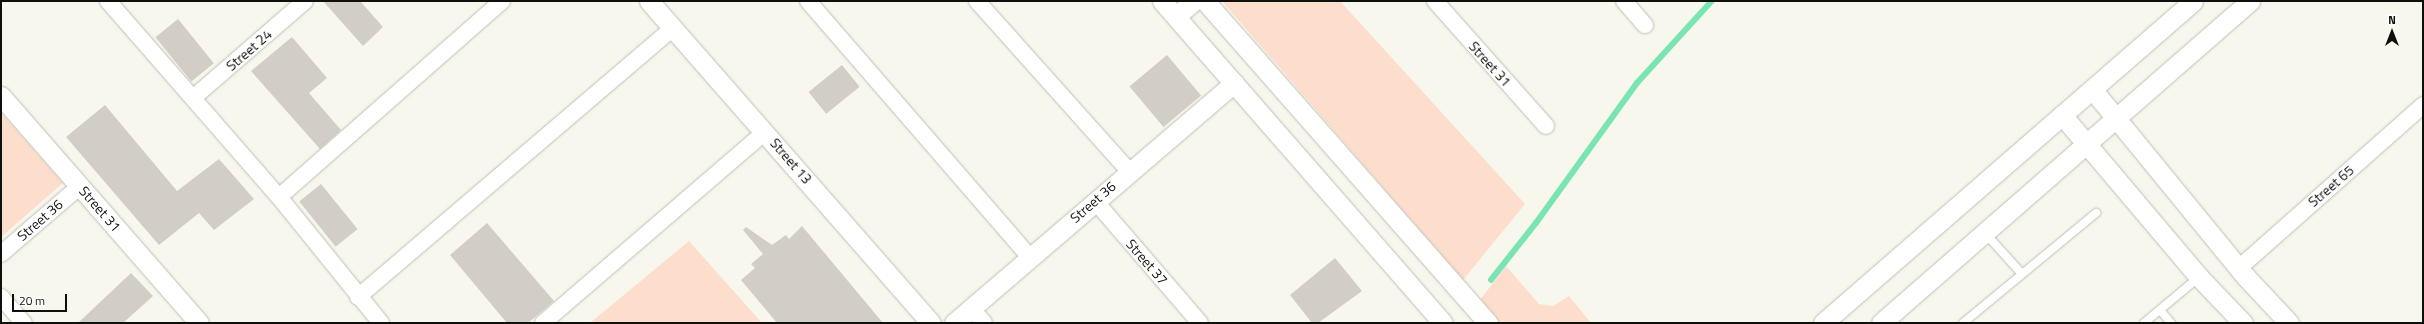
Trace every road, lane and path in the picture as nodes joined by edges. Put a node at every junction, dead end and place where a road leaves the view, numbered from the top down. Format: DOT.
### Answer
graph roads {
  1 [pos="108,1"];
  2 [pos="304,1"];
  3 [pos="502,1"];
  4 [pos="649,1"];
  5 [pos="808,1"];
  6 [pos="977,1"];
  7 [pos="1162,1"];
  8 [pos="1194,1"];
  9 [pos="1205,1"];
  10 [pos="1435,1"];
  11 [pos="1624,1"];
  12 [pos="2193,1"];
  13 [pos="2250,1"];
  14 [pos="1176,16"];
  15 [pos="1645,26"];
  16 [pos="673,28"];
  17 [pos="1234,83"];
  18 [pos="2092,89"];
  19 [pos="1,96"];
  20 [pos="193,98"];
  21 [pos="2423,105"];
  22 [pos="2062,116"];
  23 [pos="2116,119"];
  24 [pos="1546,126"];
  25 [pos="765,132"];
  26 [pos="2087,144"];
  27 [pos="1129,171"];
  28 [pos="80,186"];
  29 [pos="279,197"];
  30 [pos="1095,201"];
  31 [pos="2096,213"];
  32 [pos="1985,233"];
  33 [pos="1,254"];
  34 [pos="1030,257"];
  35 [pos="2239,268"];
  36 [pos="2022,274"];
  37 [pos="2199,277"];
  38 [pos="1,297"];
  39 [pos="358,297"];
  40 [pos="972,309"];
  41 [pos="2160,310"];
  42 [pos="551,321"];
  43 [pos="24,323"];
  44 [pos="199,323"];
  45 [pos="381,323"];
  46 [pos="931,323"];
  47 [pos="954,323"];
  48 [pos="984,323"];
  49 [pos="1200,323"];
  50 [pos="1443,323"];
  51 [pos="1488,323"];
  52 [pos="1823,323"];
  53 [pos="1881,323"];
  54 [pos="1963,323"];
  55 [pos="2144,323"];
  56 [pos="2171,323"];
  57 [pos="2243,323"];
  58 [pos="2289,323"];
  1 -- 20 [label="street"];
  2 -- 20 [label="street, Street 24"];
  3 -- 29 [label="street"];
  4 -- 16 [label="street, Street 13"];
  5 -- 34 [label="street"];
  6 -- 27 [label="street"];
  7 -- 14 [label="street"];
  8 -- 14 [label="street"];
  9 -- 51 [label="street"];
  10 -- 24 [label="street, Street 31"];
  11 -- 15 [label="street"];
  12 -- 18 [label="street"];
  13 -- 23 [label="street"];
  14 -- 17 [label="street"];
  16 -- 25 [label="street, Street 13"];
  16 -- 39 [label="street"];
  17 -- 27 [label="street, Street 36"];
  17 -- 50 [label="street"];
  18 -- 22 [label="street"];
  18 -- 23 [label="street"];
  19 -- 28 [label="street, Street 31"];
  20 -- 29 [label="street"];
  21 -- 35 [label="street, Street 65"];
  22 -- 26 [label="street"];
  22 -- 52 [label="street"];
  23 -- 26 [label="street"];
  23 -- 35 [label="street"];
  25 -- 42 [label="street"];
  25 -- 46 [label="street, Street 13"];
  26 -- 32 [label="street"];
  26 -- 37 [label="street"];
  27 -- 30 [label="street, Street 36"];
  28 -- 33 [label="street, Street 36"];
  28 -- 44 [label="street, Street 31"];
  29 -- 39 [label="street"];
  30 -- 34 [label="street, Street 36"];
  30 -- 49 [label="street, Street 37"];
  31 -- 36 [label="lane"];
  32 -- 36 [label="lane"];
  32 -- 53 [label="street"];
  34 -- 40 [label="street, Street 36"];
  35 -- 58 [label="street"];
  36 -- 54 [label="lane"];
  37 -- 41 [label="lane"];
  37 -- 57 [label="street"];
  38 -- 43 [label="street"];
  39 -- 45 [label="street"];
  40 -- 47 [label="street, Street 36"];
  40 -- 48 [label="street"];
  41 -- 55 [label="lane"];
  41 -- 56 [label="lane"];
}
